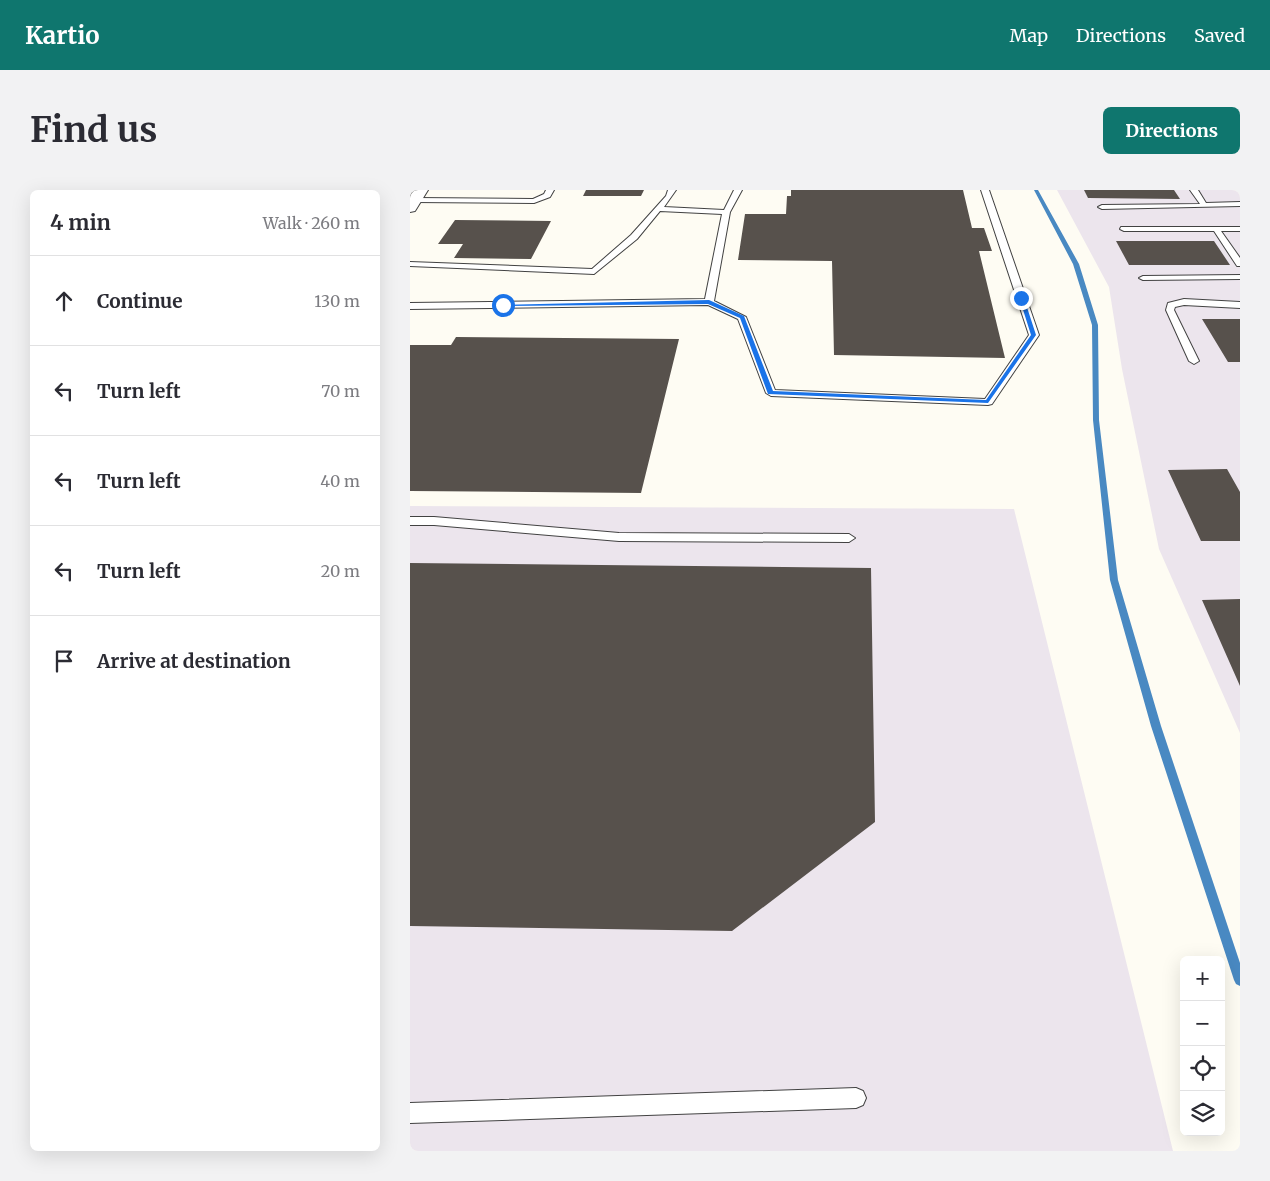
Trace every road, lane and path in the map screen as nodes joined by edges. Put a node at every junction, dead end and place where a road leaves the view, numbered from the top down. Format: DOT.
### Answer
graph roads {
  1 [pos="550,190"];
  2 [pos="672,190"];
  3 [pos="738,190"];
  4 [pos="985,190"];
  5 [pos="1194,190"];
  6 [pos="415,199"];
  7 [pos="1240,204"];
  8 [pos="1204,205"];
  9 [pos="1102,206"];
  10 [pos="658,209"];
  11 [pos="726,212"];
  12 [pos="1124,229"];
  13 [pos="1216,229"];
  14 [pos="1240,229"];
  15 [pos="410,264"];
  16 [pos="1240,264"];
  17 [pos="1240,277"];
  18 [pos="1143,278"];
  19 [pos="709,302"];
  20 [pos="1240,305"];
  21 [pos="410,306"];
  22 [pos="1194,361"];
  23 [pos="410,521"];
  24 [pos="849,538"];
  25 [pos="856,1098"];
  26 [pos="410,1113"];
  1 -- 6 [label="lane"];
  2 -- 10 [label="lane"];
  3 -- 11 [label="lane"];
  4 -- 19 [label="lane"];
  5 -- 8 [label="lane"];
  7 -- 8 [label="lane"];
  8 -- 9 [label="lane"];
  10 -- 11 [label="lane"];
  10 -- 15 [label="lane"];
  11 -- 19 [label="lane"];
  12 -- 13 [label="lane"];
  13 -- 14 [label="lane"];
  13 -- 16 [label="lane"];
  17 -- 18 [label="lane"];
  19 -- 21 [label="lane"];
  20 -- 22 [label="lane"];
  23 -- 24 [label="lane"];
  25 -- 26 [label="lane"];
}
